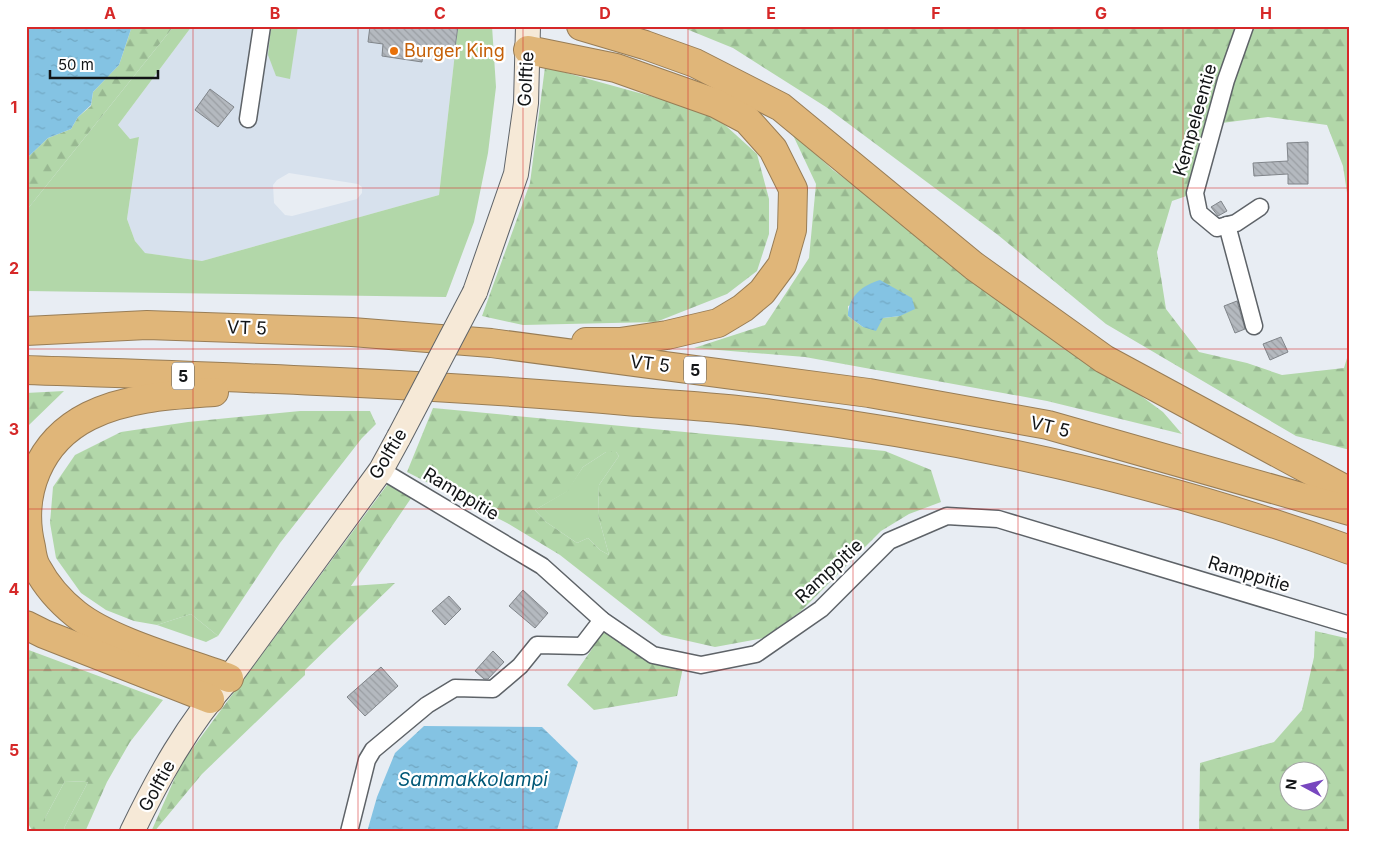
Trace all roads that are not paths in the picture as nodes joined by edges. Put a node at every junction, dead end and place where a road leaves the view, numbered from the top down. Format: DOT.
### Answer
graph roads {
  1 [pos="262,26"];
  2 [pos="581,26"];
  3 [pos="1245,26"];
  4 [pos="528,38"];
  5 [pos="248,119"];
  6 [pos="1260,207"];
  7 [pos="1227,225"];
  8 [pos="1254,326"];
  9 [pos="26,331"];
  10 [pos="491,343"];
  11 [pos="26,370"];
  12 [pos="340,381"];
  13 [pos="381,470"];
  14 [pos="1350,492"];
  15 [pos="1350,511"];
  16 [pos="1350,550"];
  17 [pos="602,620"];
  18 [pos="26,625"];
  19 [pos="1350,625"];
  20 [pos="229,678"];
  21 [pos="210,699"];
  22 [pos="132,832"];
  23 [pos="349,832"];
  1 -- 5 [label="street"];
  2 -- 14 [label="highway"];
  3 -- 7 [label="street, Kempeleentie"];
  4 -- 10 [label="highway"];
  4 -- 13 [label="street, Golftie, bridge"];
  6 -- 7 [label="street"];
  7 -- 8 [label="street"];
  9 -- 10 [label="highway, VT 5 / 5"];
  10 -- 15 [label="highway, VT 5 / 5"];
  11 -- 12 [label="highway, VT 5 / 5"];
  12 -- 16 [label="highway, VT 5 / 5"];
  12 -- 20 [label="highway"];
  13 -- 17 [label="street, Ramppitie"];
  13 -- 20 [label="street, Golftie"];
  17 -- 19 [label="street, Ramppitie"];
  17 -- 23 [label="street"];
  18 -- 21 [label="highway"];
  20 -- 21 [label="street, Golftie"];
  21 -- 22 [label="street, Golftie"];
}
